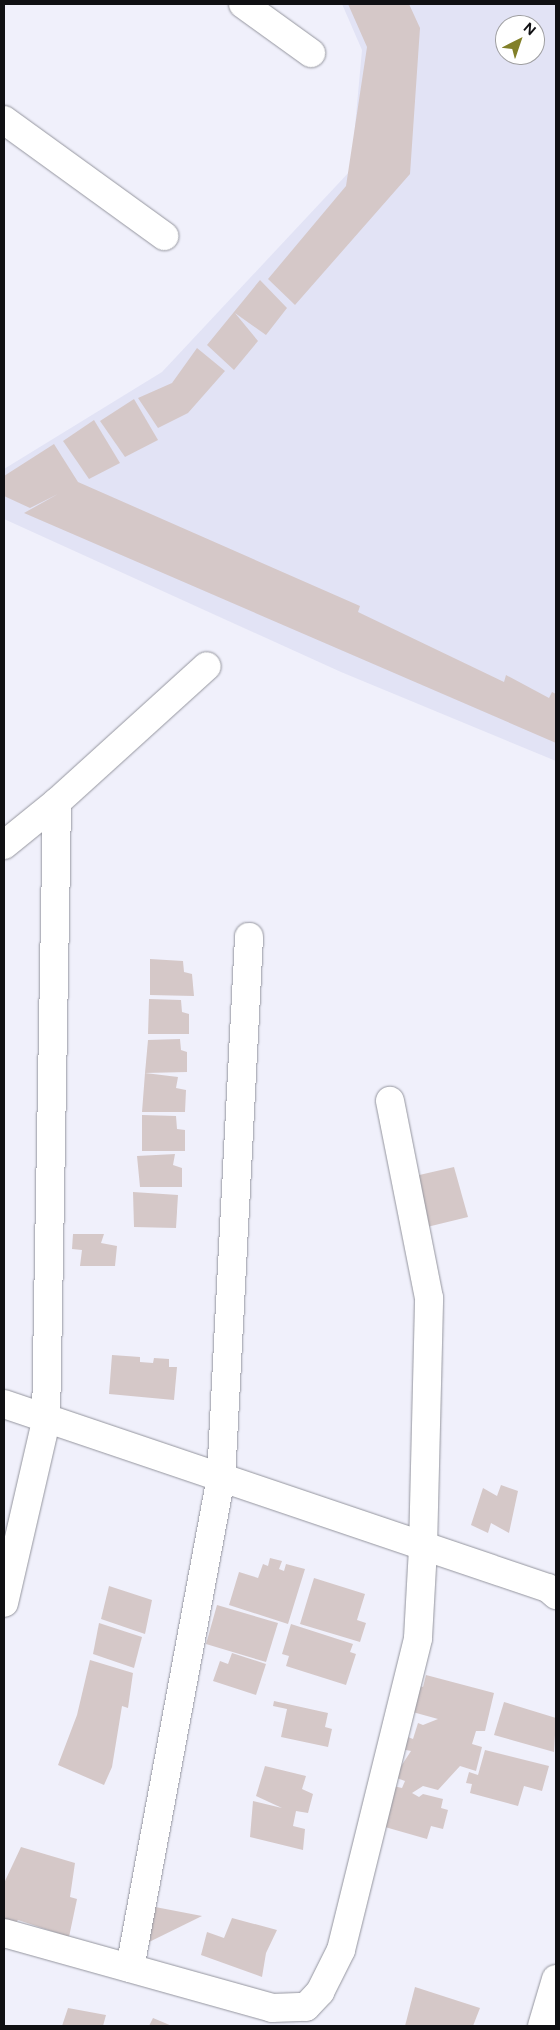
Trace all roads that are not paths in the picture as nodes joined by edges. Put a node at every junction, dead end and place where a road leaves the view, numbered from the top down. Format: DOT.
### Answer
graph roads {
  1 [pos="243,4"];
  2 [pos="311,53"];
  3 [pos="4,120"];
  4 [pos="164,236"];
  5 [pos="207,666"];
  6 [pos="57,802"];
  7 [pos="4,845"];
  8 [pos="249,937"];
  9 [pos="390,1101"];
  10 [pos="4,1404"];
  11 [pos="46,1421"];
  12 [pos="221,1479"];
  13 [pos="423,1548"];
  14 [pos="554,1590"];
  15 [pos="4,1602"];
  16 [pos="4,1933"];
  17 [pos="130,1968"];
  18 [pos="556,1979"];
  19 [pos="542,2026"];
  1 -- 2 [label="street"];
  3 -- 4 [label="street"];
  5 -- 6 [label="street"];
  6 -- 7 [label="street"];
  6 -- 11 [label="street"];
  8 -- 12 [label="street"];
  9 -- 13 [label="street"];
  10 -- 11 [label="street"];
  11 -- 12 [label="street"];
  11 -- 15 [label="street"];
  12 -- 13 [label="street"];
  12 -- 17 [label="street"];
  13 -- 14 [label="street"];
  13 -- 17 [label="street"];
  16 -- 17 [label="street"];
  18 -- 19 [label="street"];
}
